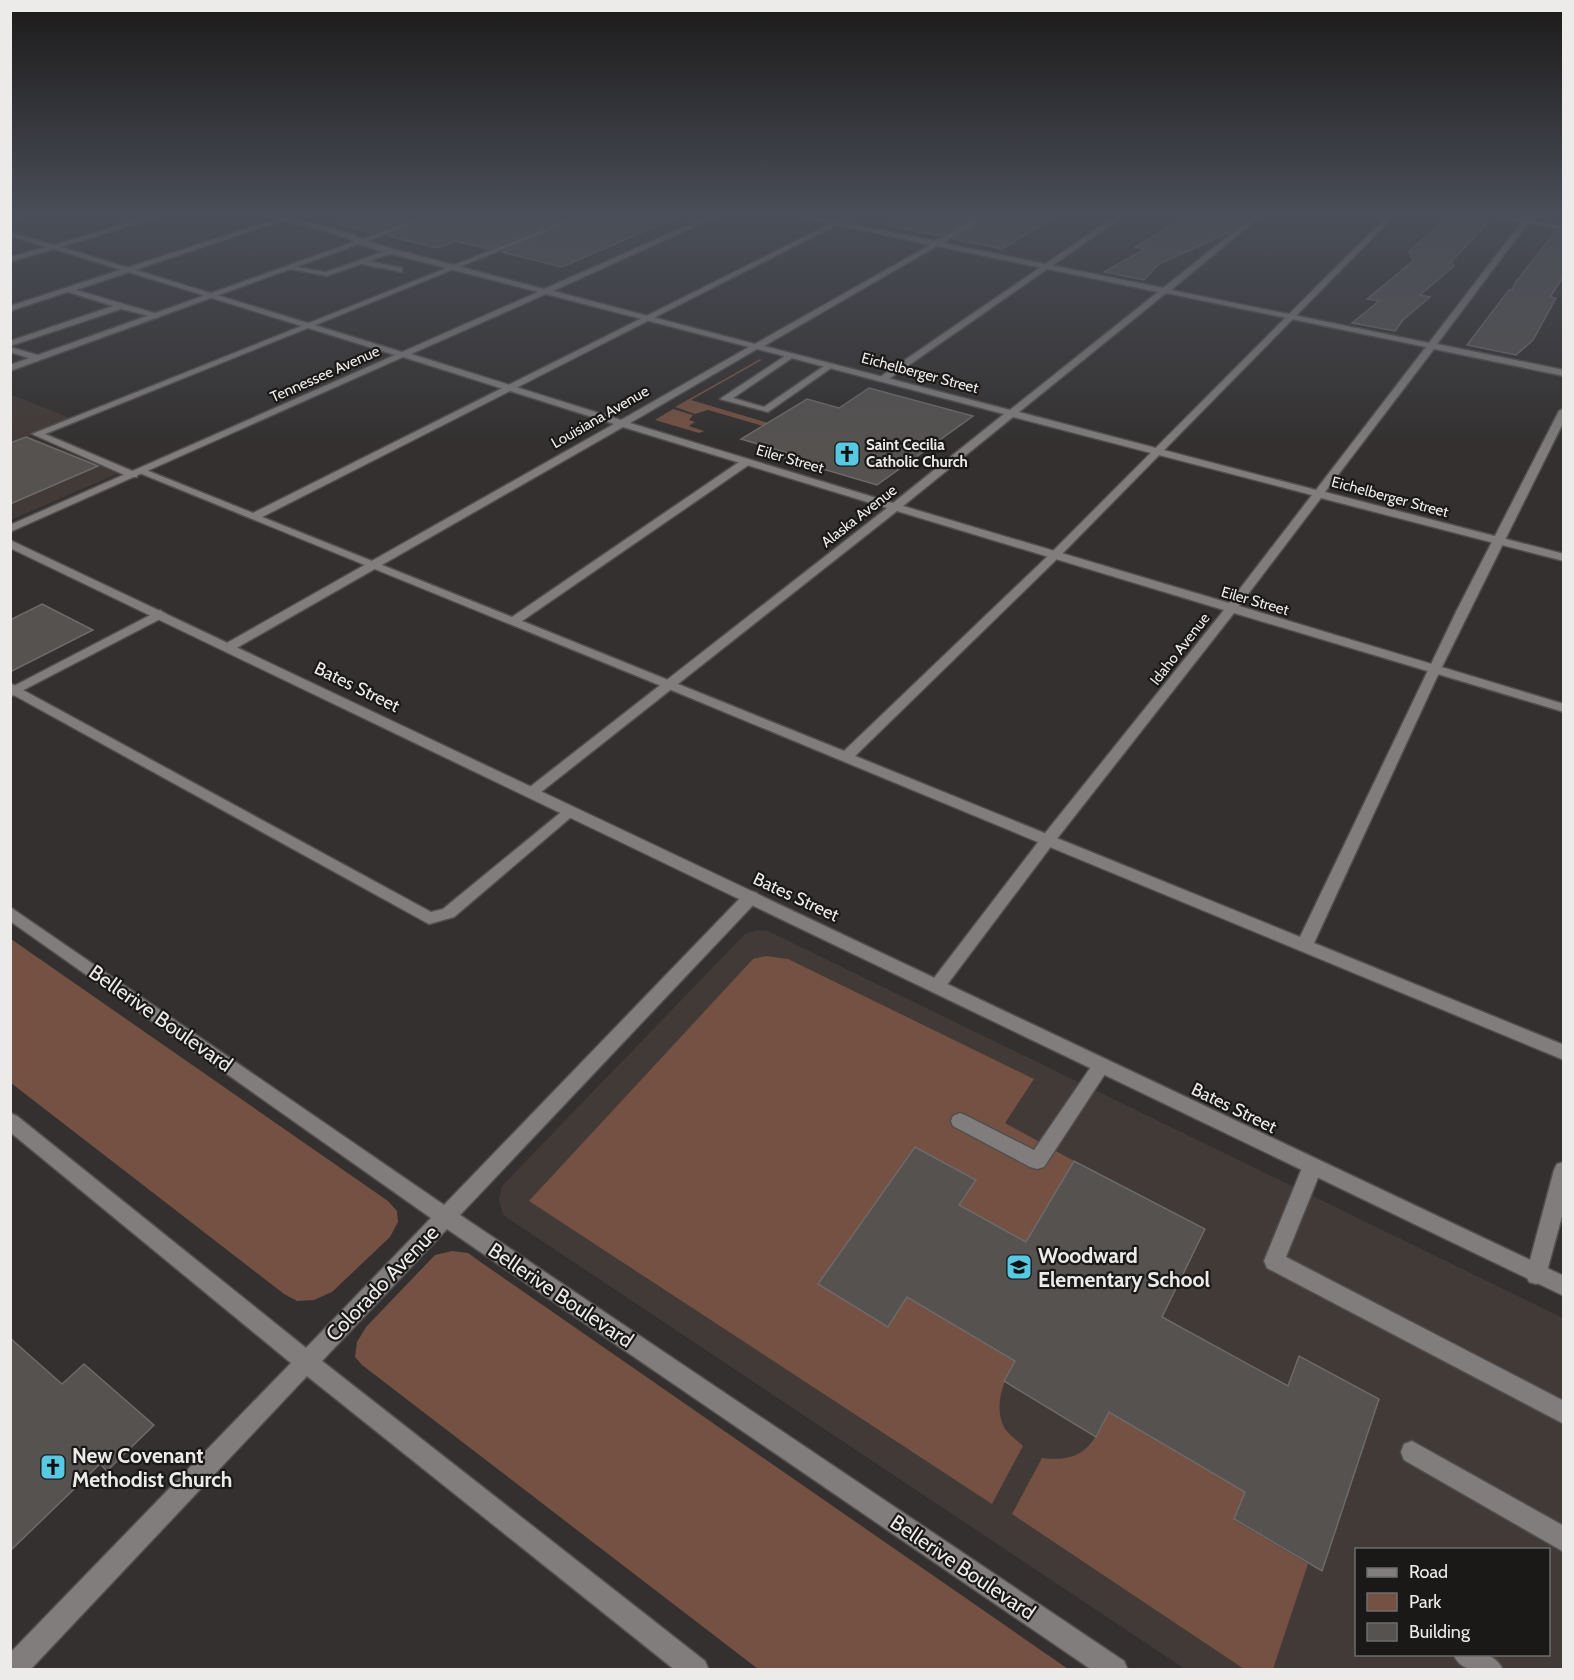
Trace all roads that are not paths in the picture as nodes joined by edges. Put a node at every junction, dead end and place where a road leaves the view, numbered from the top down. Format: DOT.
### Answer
graph roads {
  1 [pos="58,293"];
  2 [pos="80,293"];
  3 [pos="208,293"];
  4 [pos="218,293"];
  5 [pos="391,293"];
  6 [pos="542,293"];
  7 [pos="557,293"];
  8 [pos="697,293"];
  9 [pos="849,293"];
  10 [pos="1006,293"];
  11 [pos="1162,293"];
  12 [pos="1177,293"];
  13 [pos="1316,293"];
  14 [pos="1470,293"];
  15 [pos="213,295"];
  16 [pos="121,306"];
  17 [pos="10,309"];
  18 [pos="155,316"];
  19 [pos="1293,317"];
  20 [pos="648,318"];
  21 [pos="309,326"];
  22 [pos="10,344"];
  23 [pos="1430,346"];
  24 [pos="756,347"];
  25 [pos="10,349"];
  26 [pos="401,355"];
  27 [pos="791,356"];
  28 [pos="38,358"];
  29 [pos="830,366"];
  30 [pos="10,368"];
  31 [pos="1563,373"];
  32 [pos="883,379"];
  33 [pos="510,387"];
  34 [pos="1563,411"];
  35 [pos="1013,413"];
  36 [pos="623,423"];
  37 [pos="1158,452"];
  38 [pos="746,462"];
  39 [pos="138,473"];
  40 [pos="1319,494"];
  41 [pos="896,506"];
  42 [pos="255,516"];
  43 [pos="10,529"];
  44 [pos="1495,540"];
  45 [pos="10,543"];
  46 [pos="1055,555"];
  47 [pos="1563,558"];
  48 [pos="374,564"];
  49 [pos="1231,609"];
  50 [pos="160,614"];
  51 [pos="512,622"];
  52 [pos="229,647"];
  53 [pos="1433,668"];
  54 [pos="669,684"];
  55 [pos="12,690"];
  56 [pos="1563,708"];
  57 [pos="845,758"];
  58 [pos="531,793"];
  59 [pos="570,812"];
  60 [pos="1047,841"];
  61 [pos="751,897"];
  62 [pos="10,913"];
  63 [pos="1304,946"];
  64 [pos="937,986"];
  65 [pos="1563,1053"];
  66 [pos="1101,1066"];
  67 [pos="10,1121"];
  68 [pos="960,1121"];
  69 [pos="1312,1168"];
  70 [pos="1563,1170"];
  71 [pos="446,1217"];
  72 [pos="1536,1275"];
  73 [pos="1563,1287"];
  74 [pos="306,1362"];
  75 [pos="1563,1413"];
  76 [pos="1412,1452"];
  77 [pos="1563,1540"];
  78 [pos="1469,1656"];
  79 [pos="12,1670"];
  80 [pos="696,1670"];
  81 [pos="1115,1670"];
  82 [pos="1490,1670"];
  1 -- 17 [label="street"];
  2 -- 16 [label="street"];
  3 -- 15 [label="street, Eiler Street"];
  4 -- 15 [label="street"];
  5 -- 21 [label="street"];
  6 -- 26 [label="street, Tennessee Avenue"];
  7 -- 20 [label="street, Eichelberger Street"];
  8 -- 20 [label="street"];
  9 -- 24 [label="street, Louisiana Avenue"];
  10 -- 32 [label="street"];
  11 -- 35 [label="street, Alaska Avenue"];
  12 -- 19 [label="street"];
  13 -- 19 [label="street"];
  14 -- 23 [label="street, Idaho Avenue"];
  15 -- 18 [label="street"];
  15 -- 21 [label="street, Eiler Street"];
  16 -- 18 [label="street"];
  16 -- 22 [label="street"];
  18 -- 28 [label="street"];
  19 -- 23 [label="street"];
  19 -- 37 [label="street"];
  20 -- 24 [label="street, Eichelberger Street"];
  20 -- 33 [label="street"];
  21 -- 26 [label="street, Eiler Street"];
  21 -- 39 [label="street"];
  23 -- 31 [label="street"];
  23 -- 40 [label="street, Idaho Avenue"];
  24 -- 27 [label="street, Eichelberger Street"];
  24 -- 36 [label="street, Louisiana Avenue"];
  25 -- 28 [label="street"];
  26 -- 33 [label="street, Eiler Street"];
  26 -- 39 [label="street, Tennessee Avenue"];
  27 -- 29 [label="street, Eichelberger Street"];
  27 -- 29 [label="street"];
  28 -- 30 [label="street"];
  29 -- 32 [label="street, Eichelberger Street"];
  32 -- 35 [label="street, Eichelberger Street"];
  33 -- 36 [label="street, Eiler Street"];
  33 -- 42 [label="street"];
  34 -- 44 [label="street"];
  35 -- 37 [label="street, Eichelberger Street"];
  35 -- 41 [label="street, Alaska Avenue"];
  36 -- 38 [label="street, Eiler Street"];
  36 -- 48 [label="street, Louisiana Avenue"];
  37 -- 40 [label="street, Eichelberger Street"];
  37 -- 46 [label="street"];
  38 -- 41 [label="street, Eiler Street"];
  38 -- 51 [label="street"];
  39 -- 42 [label="street"];
  39 -- 43 [label="street, Tennessee Avenue"];
  40 -- 44 [label="street, Eichelberger Street"];
  40 -- 49 [label="street, Idaho Avenue"];
  41 -- 46 [label="street, Eiler Street"];
  41 -- 54 [label="street, Alaska Avenue"];
  42 -- 48 [label="street"];
  44 -- 47 [label="street, Eichelberger Street"];
  44 -- 53 [label="street"];
  45 -- 50 [label="street, Bates Street"];
  46 -- 49 [label="street, Eiler Street"];
  46 -- 57 [label="street"];
  48 -- 51 [label="street"];
  48 -- 52 [label="street, Louisiana Avenue"];
  49 -- 53 [label="street, Eiler Street"];
  49 -- 60 [label="street, Idaho Avenue"];
  50 -- 52 [label="street, Bates Street"];
  50 -- 55 [label="street"];
  51 -- 54 [label="street"];
  52 -- 58 [label="street, Bates Street"];
  53 -- 56 [label="street, Eiler Street"];
  53 -- 63 [label="street"];
  54 -- 57 [label="street"];
  54 -- 58 [label="street, Alaska Avenue"];
  55 -- 59 [label="street"];
  57 -- 60 [label="street"];
  58 -- 59 [label="street, Bates Street"];
  59 -- 61 [label="street, Bates Street"];
  60 -- 63 [label="street"];
  60 -- 64 [label="street, Idaho Avenue"];
  61 -- 64 [label="street, Bates Street"];
  61 -- 71 [label="street, Colorado Avenue"];
  62 -- 71 [label="street, Bellerive Boulevard"];
  63 -- 65 [label="street"];
  64 -- 66 [label="street, Bates Street"];
  66 -- 68 [label="street"];
  66 -- 69 [label="street, Bates Street"];
  67 -- 74 [label="street"];
  69 -- 72 [label="street, Bates Street"];
  69 -- 75 [label="street"];
  70 -- 72 [label="street"];
  71 -- 74 [label="street, Colorado Avenue"];
  71 -- 81 [label="street, Bellerive Boulevard"];
  72 -- 73 [label="street, Bates Street"];
  74 -- 79 [label="street, Colorado Avenue"];
  74 -- 80 [label="street"];
  76 -- 77 [label="street"];
  78 -- 82 [label="street"];
}
